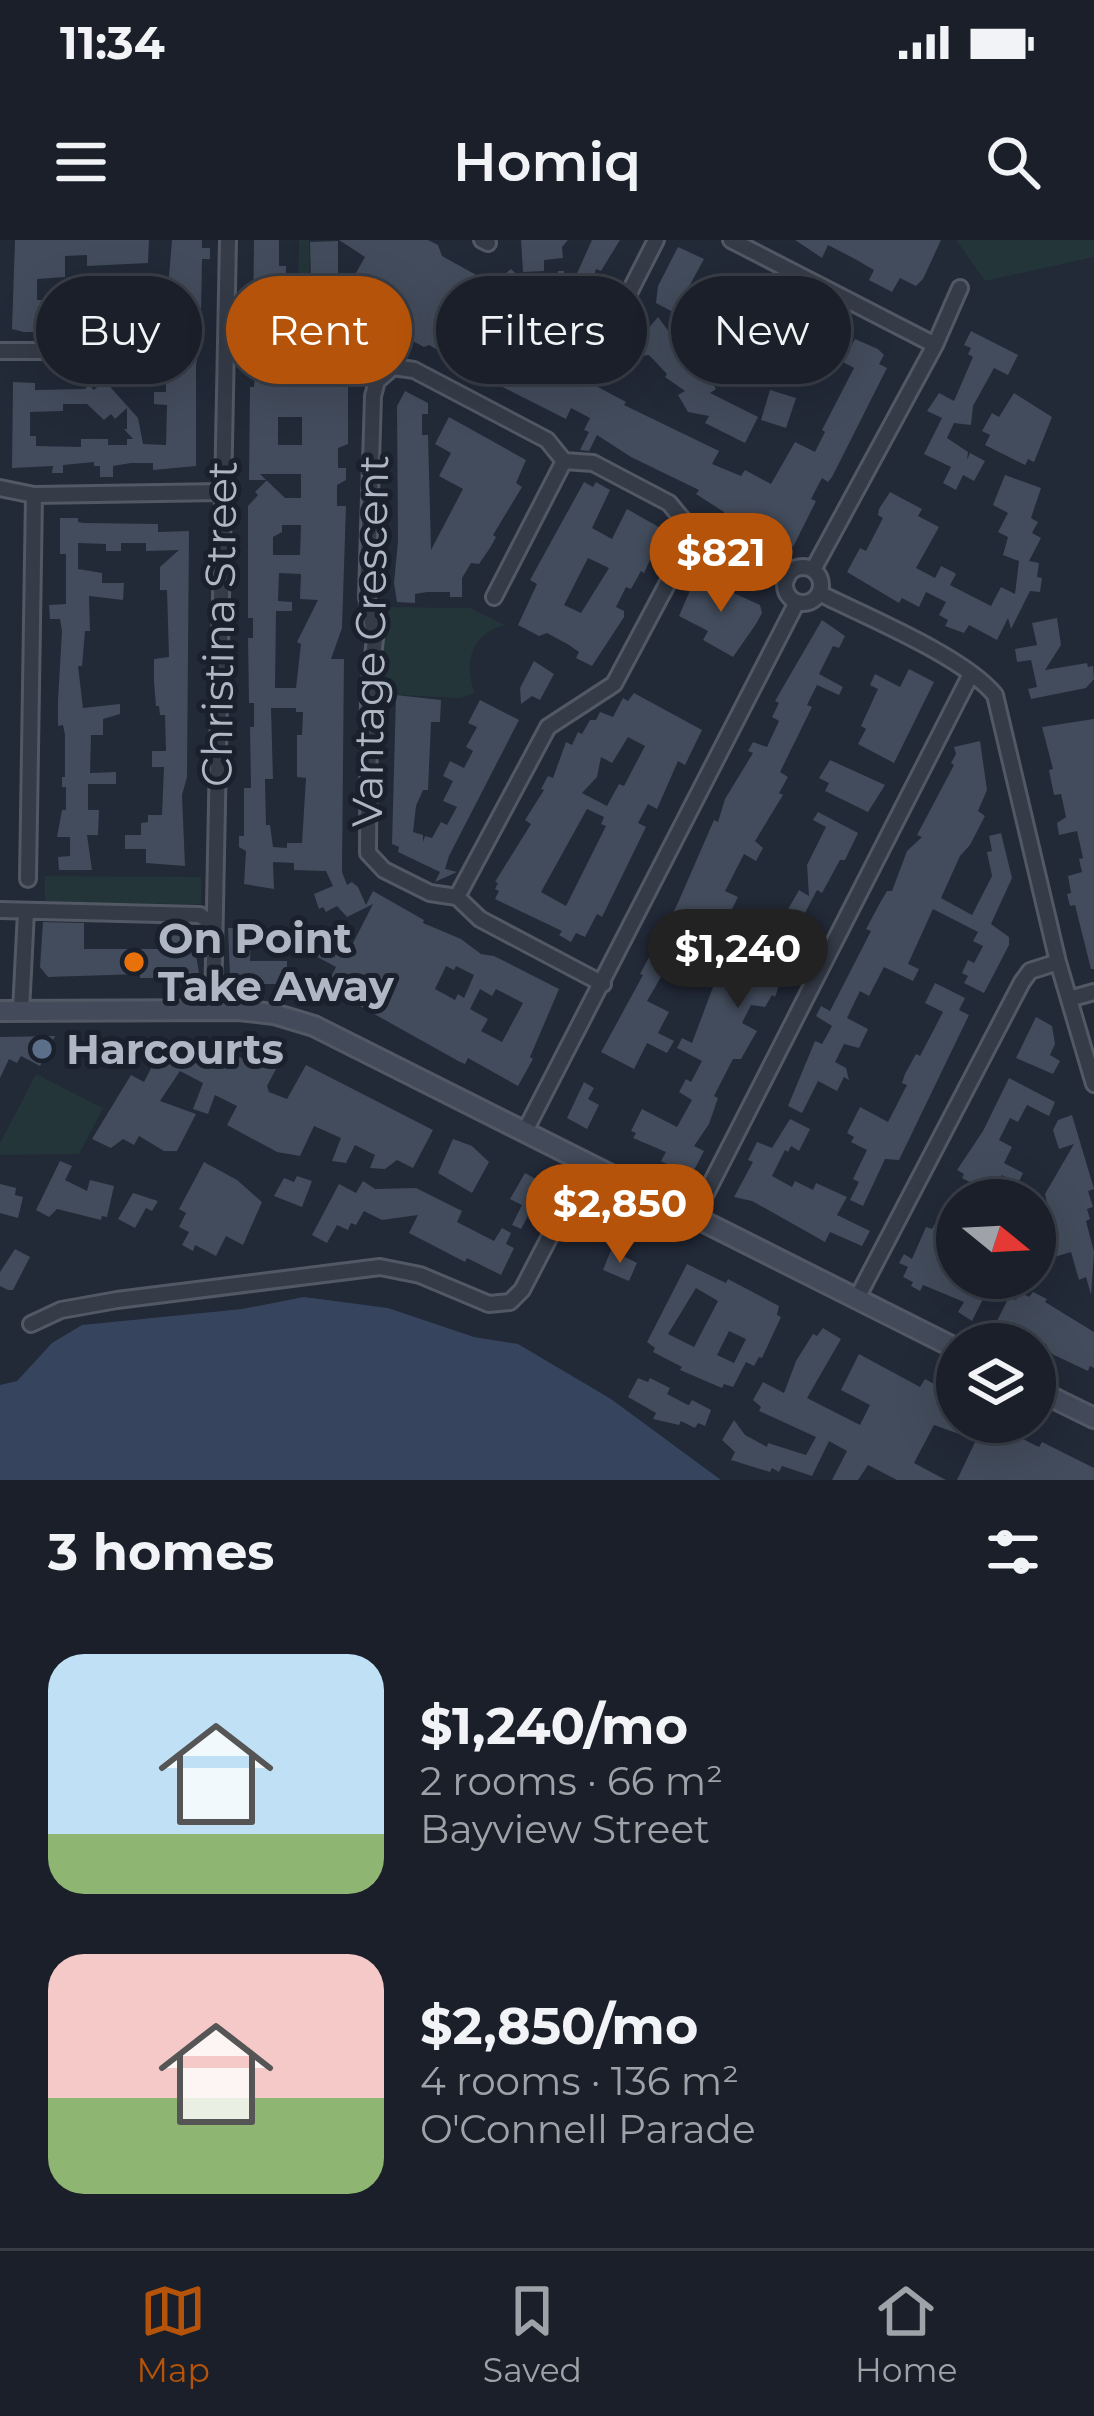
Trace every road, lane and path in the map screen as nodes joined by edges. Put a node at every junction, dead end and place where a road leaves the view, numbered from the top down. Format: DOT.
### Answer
graph roads {
  1 [pos="228,240"];
  2 [pos="656,240"];
  3 [pos="731,240"];
  4 [pos="793,272"];
  5 [pos="638,276"];
  6 [pos="791,276"];
  7 [pos="960,287"];
  8 [pos="935,345"];
  9 [pos="0,351"];
  10 [pos="36,351"];
  11 [pos="564,461"];
  12 [pos="0,488"];
  13 [pos="222,492"];
  14 [pos="34,495"];
  15 [pos="700,540"];
  16 [pos="813,570"];
  17 [pos="787,578"];
  18 [pos="819,592"];
  19 [pos="494,597"];
  20 [pos="797,602"];
  21 [pos="971,674"];
  22 [pos="28,879"];
  23 [pos="458,897"];
  24 [pos="0,910"];
  25 [pos="26,912"];
  26 [pos="213,925"];
  27 [pos="1058,962"];
  28 [pos="603,984"];
  29 [pos="1094,992"];
  30 [pos="1069,999"];
  31 [pos="213,1009"];
  32 [pos="0,1011"];
  33 [pos="21,1011"];
  34 [pos="1094,1084"];
  35 [pos="524,1132"];
  36 [pos="587,1165"];
  37 [pos="694,1217"];
  38 [pos="856,1300"];
  39 [pos="31,1324"];
  40 [pos="936,1339"];
  41 [pos="1056,1399"];
  42 [pos="1094,1418"];
  1 -- 13 [label="street, Christina Street"];
  2 -- 5 [label="street"];
  3 -- 4 [label="street"];
  4 -- 6 [label="street"];
  4 -- 8 [label="street"];
  7 -- 8 [label="street"];
  8 -- 16 [label="street"];
  9 -- 10 [label="street"];
  11 -- 15 [label="street"];
  11 -- 19 [label="street"];
  11 -- 23 [label="street, Vantage Crescent"];
  12 -- 14 [label="street"];
  13 -- 14 [label="street"];
  13 -- 26 [label="street, Christina Street"];
  14 -- 22 [label="street"];
  15 -- 17 [label="street"];
  15 -- 23 [label="street"];
  16 -- 17 [label="street"];
  16 -- 18 [label="street"];
  17 -- 20 [label="street"];
  18 -- 20 [label="street"];
  18 -- 21 [label="street"];
  20 -- 28 [label="street"];
  21 -- 27 [label="street"];
  21 -- 37 [label="street"];
  23 -- 28 [label="street, Vantage Crescent"];
  24 -- 25 [label="street"];
  25 -- 26 [label="street"];
  25 -- 33 [label="street"];
  26 -- 31 [label="street, Christina Street"];
  27 -- 30 [label="street"];
  27 -- 38 [label="street"];
  28 -- 35 [label="street"];
  29 -- 30 [label="street"];
  30 -- 34 [label="street"];
  31 -- 33 [label="main road"];
  31 -- 35 [label="main road"];
  32 -- 33 [label="main road"];
  35 -- 36 [label="main road"];
  36 -- 37 [label="main road"];
  36 -- 39 [label="street"];
  37 -- 38 [label="main road"];
  38 -- 40 [label="main road"];
  41 -- 42 [label="main road"];
}
